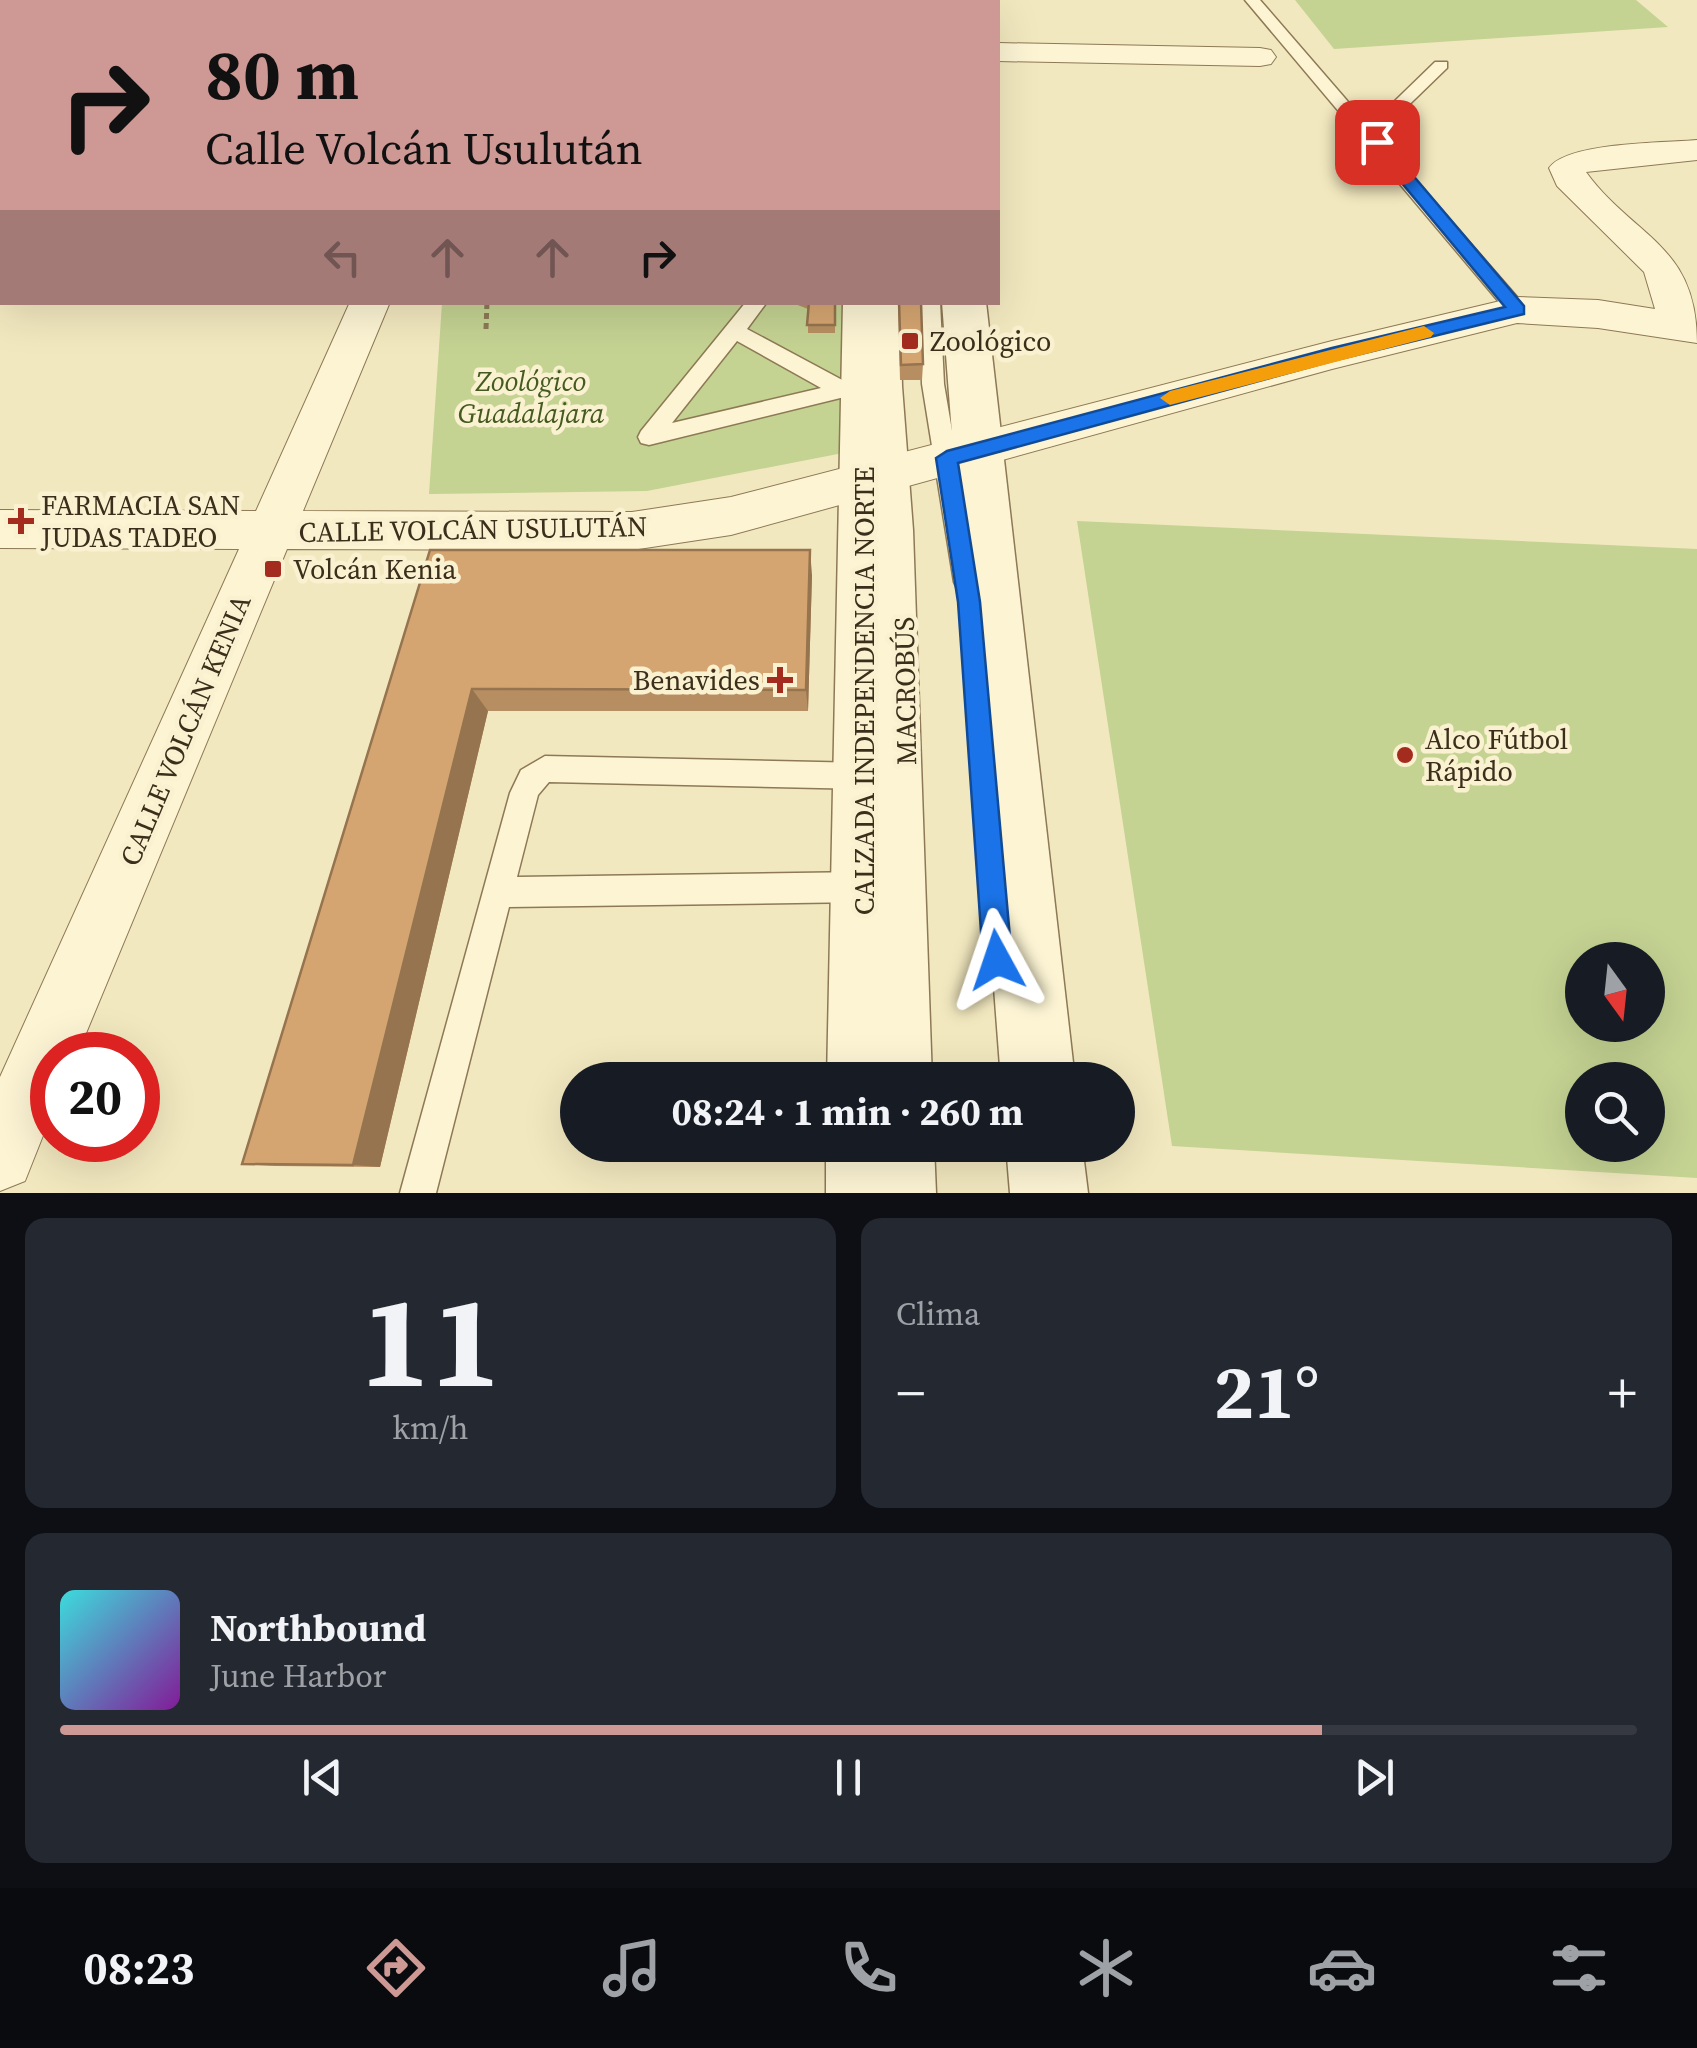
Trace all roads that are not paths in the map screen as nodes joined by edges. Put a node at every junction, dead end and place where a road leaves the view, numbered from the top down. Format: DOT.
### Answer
graph roads {
  1 [pos="1252,0"];
  2 [pos="1000,52"];
  3 [pos="1260,57"];
  4 [pos="1441,64"];
  5 [pos="1377,142"];
  6 [pos="1697,150"];
  7 [pos="1680,266"];
  8 [pos="369,305"];
  9 [pos="755,305"];
  10 [pos="866,305"];
  11 [pos="890,305"];
  12 [pos="930,305"];
  13 [pos="964,305"];
  14 [pos="1517,310"];
  15 [pos="1688,328"];
  16 [pos="735,331"];
  17 [pos="854,387"];
  18 [pos="961,454"];
  19 [pos="879,477"];
  20 [pos="0,528"];
  21 [pos="271,532"];
  22 [pos="865,776"];
  23 [pos="986,821"];
  24 [pos="864,887"];
  25 [pos="498,892"];
  26 [pos="864,1062"];
  27 [pos="915,1062"];
  28 [pos="1036,1062"];
  29 [pos="0,1156"];
  30 [pos="864,1162"];
  31 [pos="917,1162"];
  32 [pos="1013,1162"];
  33 [pos="1046,1162"];
  34 [pos="418,1193"];
  35 [pos="864,1193"];
  36 [pos="918,1193"];
  37 [pos="1016,1193"];
  38 [pos="1049,1193"];
  1 -- 5 [label="lane"];
  2 -- 3 [label="street"];
  4 -- 5 [label="lane"];
  5 -- 14 [label="lane"];
  6 -- 7 [label="street"];
  7 -- 15 [label="street"];
  8 -- 21 [label="street, CALLE VOLCÁN KENIA"];
  9 -- 16 [label="lane"];
  10 -- 17 [label="street, CALZADA INDEPENDENCIA NORTE"];
  11 -- 19 [label="lane, MACROBÚS"];
  12 -- 18 [label="lane"];
  13 -- 18 [label="street"];
  14 -- 15 [label="street, CALLE VOLCÁN USULUTÁN"];
  14 -- 18 [label="street, CALLE VOLCÁN USULUTÁN"];
  16 -- 17 [label="lane"];
  16 -- 17 [label="lane"];
  17 -- 19 [label="street, CALZADA INDEPENDENCIA NORTE"];
  18 -- 19 [label="street, CALLE VOLCÁN USULUTÁN"];
  18 -- 23 [label="lane"];
  18 -- 28 [label="street"];
  19 -- 21 [label="street, CALLE VOLCÁN USULUTÁN"];
  19 -- 22 [label="street, CALZADA INDEPENDENCIA NORTE"];
  19 -- 27 [label="lane, MACROBÚS"];
  20 -- 21 [label="street, CALLE VOLCÁN USULUTÁN"];
  21 -- 29 [label="street, CALLE VOLCÁN KENIA"];
  22 -- 24 [label="street, CALZADA INDEPENDENCIA NORTE"];
  22 -- 25 [label="lane"];
  24 -- 25 [label="lane"];
  24 -- 26 [label="street, CALZADA INDEPENDENCIA NORTE"];
  25 -- 34 [label="lane"];
  30 -- 35 [label="street"];
  31 -- 36 [label="lane"];
  32 -- 37 [label="lane"];
  33 -- 38 [label="street"];
}
